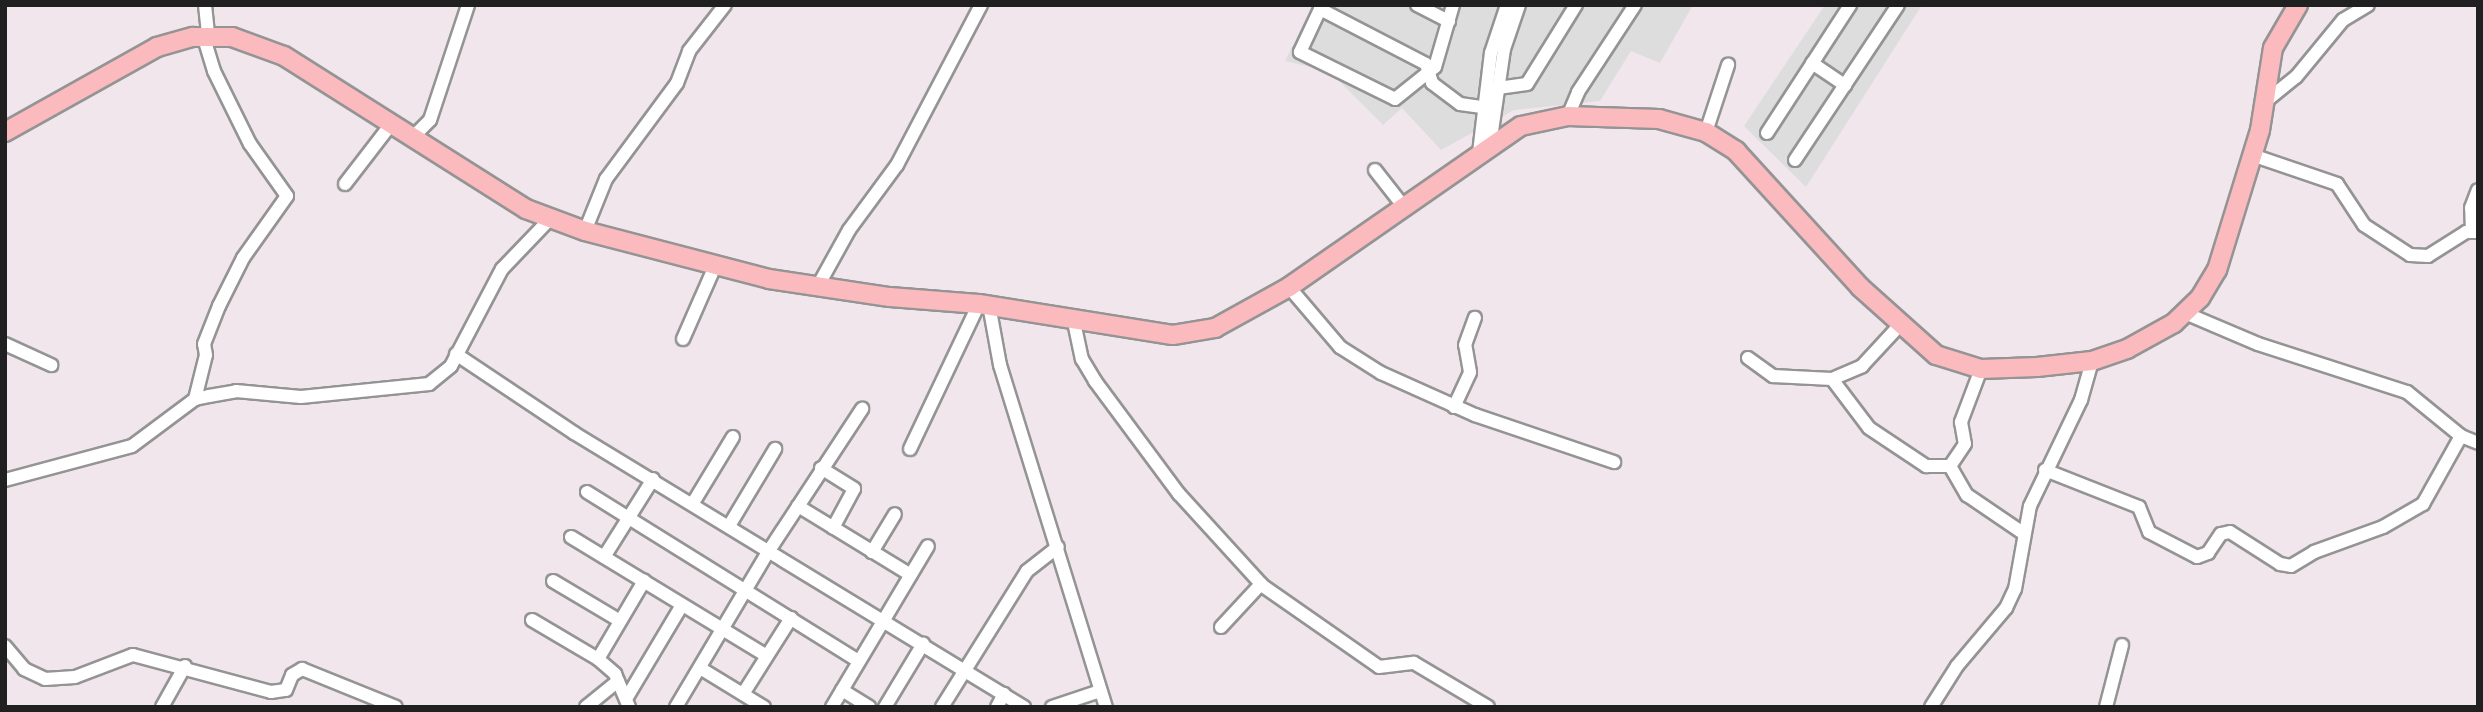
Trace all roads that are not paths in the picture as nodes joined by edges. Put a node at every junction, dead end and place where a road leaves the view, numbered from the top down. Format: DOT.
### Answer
graph roads {
  1 [pos="468,5"];
  2 [pos="725,5"];
  3 [pos="981,5"];
  4 [pos="1417,5"];
  5 [pos="1453,5"];
  6 [pos="1507,5"];
  7 [pos="1520,5"];
  8 [pos="1576,5"];
  9 [pos="1635,5"];
  10 [pos="1850,5"];
  11 [pos="1898,5"];
  12 [pos="2298,5"];
  13 [pos="2368,5"];
  14 [pos="206,7"];
  15 [pos="1321,7"];
  16 [pos="1449,21"];
  17 [pos="206,32"];
  18 [pos="1812,63"];
  19 [pos="1728,65"];
  20 [pos="1429,72"];
  21 [pos="1845,85"];
  22 [pos="1498,88"];
  23 [pos="2267,96"];
  24 [pos="1489,108"];
  25 [pos="1569,112"];
  26 [pos="392,123"];
  27 [pos="1707,126"];
  28 [pos="5,132"];
  29 [pos="1767,133"];
  30 [pos="418,134"];
  31 [pos="1485,149"];
  32 [pos="2252,155"];
  33 [pos="1795,160"];
  34 [pos="1375,170"];
  35 [pos="345,184"];
  36 [pos="2478,190"];
  37 [pos="1401,205"];
  38 [pos="550,219"];
  39 [pos="588,227"];
  40 [pos="2475,232"];
  41 [pos="715,266"];
  42 [pos="820,280"];
  43 [pos="1289,287"];
  44 [pos="984,304"];
  45 [pos="2185,313"];
  46 [pos="1475,318"];
  47 [pos="1074,322"];
  48 [pos="1900,326"];
  49 [pos="683,339"];
  50 [pos="5,345"];
  51 [pos="456,354"];
  52 [pos="1748,358"];
  53 [pos="2092,361"];
  54 [pos="51,365"];
  55 [pos="1981,369"];
  56 [pos="1832,379"];
  57 [pos="195,399"];
  58 [pos="1454,407"];
  59 [pos="862,409"];
  60 [pos="2461,436"];
  61 [pos="733,437"];
  62 [pos="2478,443"];
  63 [pos="775,449"];
  64 [pos="910,449"];
  65 [pos="1614,462"];
  66 [pos="1950,466"];
  67 [pos="821,468"];
  68 [pos="2045,470"];
  69 [pos="7,476"];
  70 [pos="653,478"];
  71 [pos="587,492"];
  72 [pos="693,503"];
  73 [pos="798,506"];
  74 [pos="895,514"];
  75 [pos="629,517"];
  76 [pos="729,526"];
  77 [pos="833,528"];
  78 [pos="2023,533"];
  79 [pos="571,537"];
  80 [pos="928,546"];
  81 [pos="1058,547"];
  82 [pos="770,549"];
  83 [pos="872,551"];
  84 [pos="604,557"];
  85 [pos="911,575"];
  86 [pos="553,581"];
  87 [pos="644,581"];
  88 [pos="1261,584"];
  89 [pos="745,590"];
  90 [pos="682,605"];
  91 [pos="791,618"];
  92 [pos="532,620"];
  93 [pos="884,620"];
  94 [pos="620,621"];
  95 [pos="1222,627"];
  96 [pos="723,629"];
  97 [pos="923,644"];
  98 [pos="2122,645"];
  99 [pos="5,646"];
  100 [pos="767,656"];
  101 [pos="598,659"];
  102 [pos="859,661"];
  103 [pos="185,666"];
  104 [pos="699,668"];
  105 [pos="965,670"];
  106 [pos="618,681"];
  107 [pos="842,690"];
  108 [pos="1100,691"];
  109 [pos="743,694"];
  110 [pos="1004,694"];
  111 [pos="628,703"];
  112 [pos="162,707"];
  113 [pos="396,707"];
  114 [pos="586,707"];
  115 [pos="676,707"];
  116 [pos="764,707"];
  117 [pos="832,707"];
  118 [pos="869,707"];
  119 [pos="885,707"];
  120 [pos="942,707"];
  121 [pos="997,707"];
  122 [pos="1024,707"];
  123 [pos="1052,707"];
  124 [pos="1106,707"];
  125 [pos="1488,707"];
  126 [pos="1931,707"];
  127 [pos="2106,707"];
  1 -- 30 [label="street"];
  2 -- 39 [label="street"];
  3 -- 42 [label="street"];
  4 -- 16 [label="street"];
  5 -- 16 [label="street"];
  6 -- 24 [label="street"];
  7 -- 22 [label="street"];
  8 -- 22 [label="street"];
  9 -- 25 [label="street"];
  10 -- 18 [label="street"];
  11 -- 21 [label="street"];
  12 -- 23 [label="street"];
  13 -- 23 [label="street"];
  14 -- 17 [label="street"];
  15 -- 20 [label="street"];
  15 -- 20 [label="street"];
  16 -- 20 [label="street"];
  17 -- 26 [label="street"];
  17 -- 28 [label="street"];
  17 -- 57 [label="street"];
  18 -- 21 [label="street"];
  18 -- 29 [label="street"];
  19 -- 27 [label="street"];
  20 -- 24 [label="street"];
  21 -- 33 [label="street"];
  22 -- 24 [label="street"];
  23 -- 32 [label="street"];
  24 -- 31 [label="street"];
  25 -- 27 [label="street"];
  25 -- 31 [label="street"];
  26 -- 30 [label="street"];
  26 -- 35 [label="street"];
  27 -- 48 [label="street"];
  30 -- 38 [label="street"];
  31 -- 37 [label="street"];
  32 -- 40 [label="street"];
  32 -- 45 [label="street"];
  34 -- 37 [label="street"];
  36 -- 40 [label="street"];
  37 -- 43 [label="street"];
  38 -- 39 [label="street"];
  38 -- 51 [label="street"];
  39 -- 41 [label="street"];
  41 -- 42 [label="street"];
  41 -- 49 [label="street"];
  42 -- 44 [label="street"];
  43 -- 47 [label="street"];
  43 -- 58 [label="street"];
  44 -- 47 [label="street"];
  44 -- 64 [label="street"];
  44 -- 81 [label="street"];
  45 -- 53 [label="street"];
  45 -- 60 [label="street"];
  46 -- 58 [label="street"];
  47 -- 88 [label="street"];
  48 -- 55 [label="street"];
  48 -- 56 [label="street"];
  50 -- 54 [label="street"];
  51 -- 57 [label="street"];
  51 -- 70 [label="street"];
  52 -- 56 [label="street"];
  53 -- 55 [label="street"];
  53 -- 68 [label="street"];
  55 -- 66 [label="street"];
  56 -- 66 [label="street"];
  57 -- 69 [label="street"];
  58 -- 65 [label="street"];
  59 -- 67 [label="street"];
  60 -- 62 [label="street"];
  60 -- 68 [label="street"];
  61 -- 72 [label="street"];
  63 -- 76 [label="street"];
  66 -- 78 [label="street"];
  67 -- 73 [label="street"];
  67 -- 77 [label="street"];
  68 -- 78 [label="street"];
  70 -- 72 [label="street"];
  70 -- 75 [label="street"];
  71 -- 75 [label="street"];
  72 -- 76 [label="street"];
  73 -- 77 [label="street"];
  73 -- 82 [label="street"];
  74 -- 83 [label="street"];
  75 -- 84 [label="street"];
  75 -- 89 [label="street"];
  76 -- 82 [label="street"];
  77 -- 83 [label="street"];
  78 -- 126 [label="street"];
  79 -- 84 [label="street"];
  80 -- 85 [label="street"];
  81 -- 105 [label="street"];
  81 -- 108 [label="street"];
  82 -- 89 [label="street"];
  82 -- 93 [label="street"];
  83 -- 85 [label="street"];
  84 -- 87 [label="street"];
  85 -- 93 [label="street"];
  86 -- 94 [label="street"];
  87 -- 90 [label="street"];
  87 -- 94 [label="street"];
  88 -- 95 [label="street"];
  88 -- 125 [label="street"];
  89 -- 91 [label="street"];
  89 -- 96 [label="street"];
  90 -- 96 [label="street"];
  90 -- 111 [label="street"];
  91 -- 100 [label="street"];
  91 -- 102 [label="street"];
  92 -- 101 [label="street"];
  93 -- 97 [label="street"];
  93 -- 102 [label="street"];
  94 -- 101 [label="street"];
  96 -- 100 [label="street"];
  96 -- 104 [label="street"];
  97 -- 105 [label="street"];
  97 -- 119 [label="street"];
  98 -- 127 [label="street"];
  99 -- 103 [label="street"];
  100 -- 109 [label="street"];
  101 -- 106 [label="street"];
  102 -- 107 [label="street"];
  103 -- 112 [label="street"];
  103 -- 113 [label="street"];
  104 -- 109 [label="street"];
  104 -- 115 [label="street"];
  105 -- 110 [label="street"];
  105 -- 120 [label="street"];
  106 -- 111 [label="street"];
  106 -- 114 [label="street"];
  107 -- 117 [label="street"];
  107 -- 118 [label="street"];
  108 -- 123 [label="street"];
  108 -- 124 [label="street"];
  109 -- 116 [label="street"];
  110 -- 121 [label="street"];
  110 -- 122 [label="street"];
}
